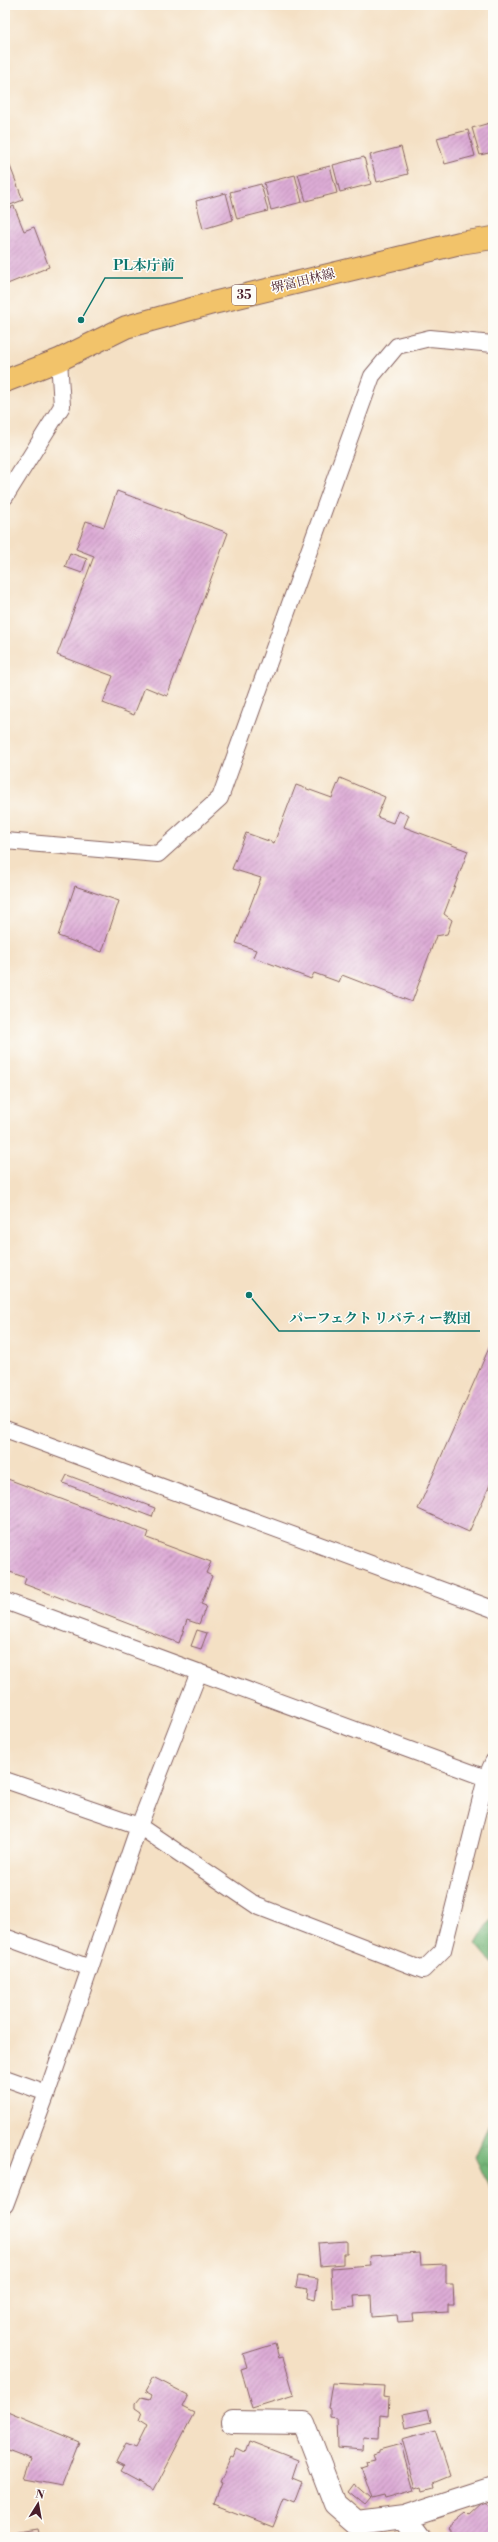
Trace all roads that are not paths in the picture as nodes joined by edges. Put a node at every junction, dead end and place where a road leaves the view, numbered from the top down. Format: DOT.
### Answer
graph roads {
  1 [pos="493,238"];
  2 [pos="493,344"];
  3 [pos="59,360"];
  4 [pos="5,381"];
  5 [pos="5,497"];
  6 [pos="5,841"];
  7 [pos="5,1429"];
  8 [pos="5,1601"];
  9 [pos="493,1609"];
  10 [pos="200,1672"];
  11 [pos="493,1762"];
  12 [pos="486,1778"];
  13 [pos="5,1780"];
  14 [pos="139,1826"];
  15 [pos="5,1937"];
  16 [pos="90,1968"];
  17 [pos="5,2078"];
  18 [pos="47,2093"];
  19 [pos="5,2205"];
  20 [pos="233,2422"];
  21 [pos="493,2488"];
  22 [pos="404,2517"];
  23 [pos="419,2537"];
  1 -- 3 [label="main road, 堺富田林線 / 35"];
  2 -- 6 [label="lane"];
  3 -- 4 [label="main road, 堺富田林線 / 35"];
  3 -- 5 [label="lane"];
  7 -- 9 [label="lane"];
  8 -- 10 [label="lane"];
  10 -- 12 [label="lane"];
  10 -- 14 [label="lane"];
  11 -- 12 [label="lane"];
  12 -- 14 [label="lane"];
  13 -- 14 [label="lane"];
  14 -- 16 [label="lane"];
  15 -- 16 [label="lane"];
  16 -- 18 [label="lane"];
  17 -- 18 [label="lane"];
  18 -- 19 [label="lane"];
  20 -- 22 [label="street"];
  21 -- 22 [label="street"];
  22 -- 23 [label="street"];
}
